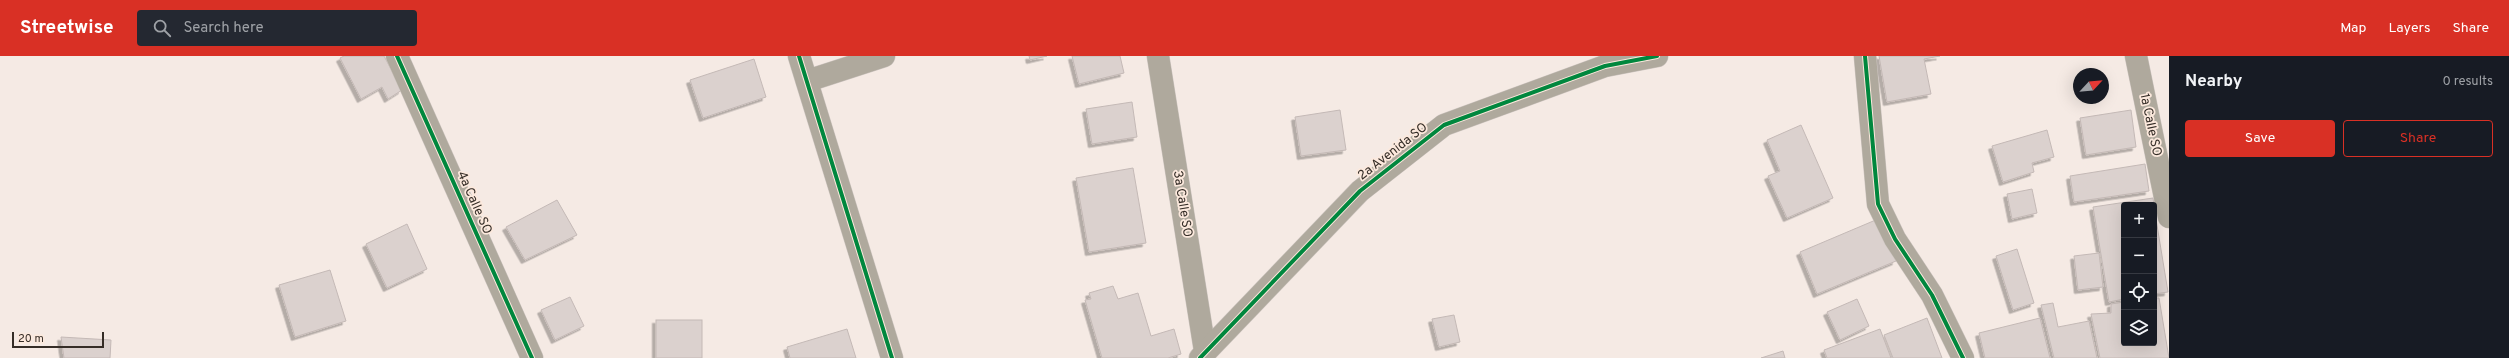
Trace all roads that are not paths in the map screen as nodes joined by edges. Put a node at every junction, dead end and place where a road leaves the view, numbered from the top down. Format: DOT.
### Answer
graph roads {
  1 [pos="397,56"];
  2 [pos="799,56"];
  3 [pos="884,56"];
  4 [pos="1158,56"];
  5 [pos="1657,56"];
  6 [pos="1865,56"];
  7 [pos="2136,56"];
  8 [pos="1604,61"];
  9 [pos="807,81"];
  10 [pos="2169,217"];
  11 [pos="1202,355"];
  12 [pos="532,358"];
  13 [pos="892,358"];
  14 [pos="1963,358"];
  1 -- 12 [label="street, 4a Calle SO"];
  2 -- 9 [label="street"];
  3 -- 9 [label="street"];
  4 -- 11 [label="street, 3a Calle SO"];
  5 -- 8 [label="street, 2a Avenida SO"];
  6 -- 14 [label="street"];
  7 -- 10 [label="street, 1a Calle SO"];
  8 -- 11 [label="street, 2a Avenida SO"];
  9 -- 13 [label="street"];
}
